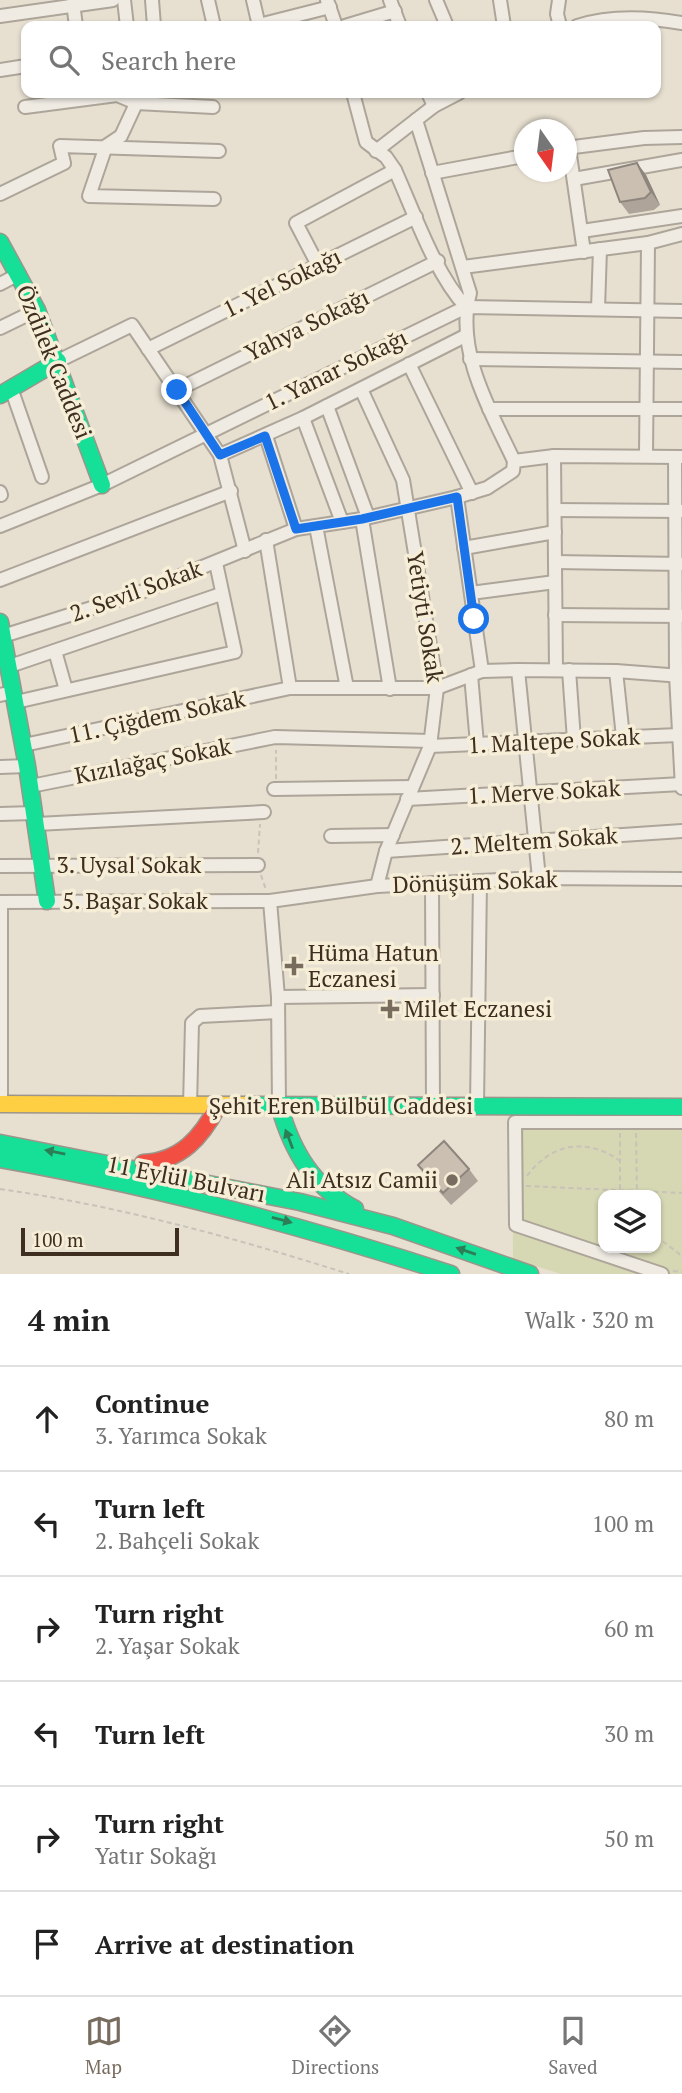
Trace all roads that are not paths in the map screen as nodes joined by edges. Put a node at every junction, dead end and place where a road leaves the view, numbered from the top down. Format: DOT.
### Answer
graph roads {
  1 [pos="113,0"];
  2 [pos="124,0"];
  3 [pos="152,0"];
  4 [pos="208,0"];
  5 [pos="253,0"];
  6 [pos="500,0"];
  7 [pos="559,0"];
  8 [pos="440,1"];
  9 [pos="77,2"];
  10 [pos="329,4"];
  11 [pos="22,6"];
  12 [pos="392,6"];
  13 [pos="0,16"];
  14 [pos="76,21"];
  15 [pos="126,21"];
  16 [pos="154,21"];
  17 [pos="213,21"];
  18 [pos="258,21"];
  19 [pos="275,21"];
  20 [pos="334,21"];
  21 [pos="357,21"];
  22 [pos="446,21"];
  23 [pos="503,21"];
  24 [pos="559,21"];
  25 [pos="602,21"];
  26 [pos="682,23"];
  27 [pos="21,67"];
  28 [pos="0,70"];
  29 [pos="67,98"];
  30 [pos="139,98"];
  31 [pos="354,98"];
  32 [pos="430,98"];
  33 [pos="449,98"];
  34 [pos="434,106"];
  35 [pos="24,107"];
  36 [pos="213,107"];
  37 [pos="416,120"];
  38 [pos="682,137"];
  39 [pos="106,146"];
  40 [pos="577,147"];
  41 [pos="219,151"];
  42 [pos="376,151"];
  43 [pos="514,158"];
  44 [pos="682,160"];
  45 [pos="395,170"];
  46 [pos="432,173"];
  47 [pos="577,178"];
  48 [pos="574,182"];
  49 [pos="0,194"];
  50 [pos="214,199"];
  51 [pos="682,216"];
  52 [pos="416,217"];
  53 [pos="582,231"];
  54 [pos="682,234"];
  55 [pos="0,242"];
  56 [pos="648,243"];
  57 [pos="600,249"];
  58 [pos="584,252"];
  59 [pos="438,261"];
  60 [pos="318,265"];
  61 [pos="463,267"];
  62 [pos="19,274"];
  63 [pos="0,284"];
  64 [pos="466,307"];
  65 [pos="598,309"];
  66 [pos="37,310"];
  67 [pos="648,311"];
  68 [pos="682,311"];
  69 [pos="0,328"];
  70 [pos="467,335"];
  71 [pos="148,349"];
  72 [pos="470,359"];
  73 [pos="58,361"];
  74 [pos="647,362"];
  75 [pos="682,362"];
  76 [pos="409,365"];
  77 [pos="361,389"];
  78 [pos="177,390"];
  79 [pos="6,392"];
  80 [pos="327,406"];
  81 [pos="489,409"];
  82 [pos="647,409"];
  83 [pos="682,409"];
  84 [pos="303,418"];
  85 [pos="205,433"];
  86 [pos="265,436"];
  87 [pos="220,455"];
  88 [pos="554,456"];
  89 [pos="646,456"];
  90 [pos="678,457"];
  91 [pos="514,461"];
  92 [pos="42,477"];
  93 [pos="103,485"];
  94 [pos="231,491"];
  95 [pos="472,493"];
  96 [pos="457,497"];
  97 [pos="408,507"];
  98 [pos="555,510"];
  99 [pos="679,511"];
  100 [pos="365,518"];
  101 [pos="342,522"];
  102 [pos="0,526"];
  103 [pos="316,526"];
  104 [pos="296,529"];
  105 [pos="555,532"];
  106 [pos="266,540"];
  107 [pos="464,548"];
  108 [pos="246,551"];
  109 [pos="555,562"];
  110 [pos="216,563"];
  111 [pos="679,564"];
  112 [pos="0,580"];
  113 [pos="555,582"];
  114 [pos="471,593"];
  115 [pos="221,594"];
  116 [pos="555,615"];
  117 [pos="679,616"];
  118 [pos="2,638"];
  119 [pos="55,651"];
  120 [pos="10,666"];
  121 [pos="518,670"];
  122 [pos="562,670"];
  123 [pos="616,671"];
  124 [pos="476,673"];
  125 [pos="679,676"];
  126 [pos="290,688"];
  127 [pos="347,688"];
  128 [pos="437,688"];
  129 [pos="390,689"];
  130 [pos="66,690"];
  131 [pos="10,696"];
  132 [pos="678,735"];
  133 [pos="623,737"];
  134 [pos="574,740"];
  135 [pos="525,742"];
  136 [pos="430,744"];
  137 [pos="477,744"];
  138 [pos="24,745"];
  139 [pos="27,766"];
  140 [pos="0,767"];
  141 [pos="31,786"];
  142 [pos="682,786"];
  143 [pos="274,789"];
  144 [pos="530,792"];
  145 [pos="409,793"];
  146 [pos="264,812"];
  147 [pos="0,814"];
  148 [pos="35,819"];
  149 [pos="682,831"];
  150 [pos="393,835"];
  151 [pos="331,836"];
  152 [pos="535,840"];
  153 [pos="386,851"];
  154 [pos="258,864"];
  155 [pos="43,865"];
  156 [pos="0,866"];
  157 [pos="539,878"];
  158 [pos="682,879"];
  159 [pos="480,881"];
  160 [pos="432,883"];
  161 [pos="377,886"];
  162 [pos="47,901"];
  163 [pos="270,901"];
  164 [pos="1,902"];
  165 [pos="433,995"];
  166 [pos="278,996"];
  167 [pos="278,1012"];
  168 [pos="1,1104"];
  169 [pos="279,1105"];
  170 [pos="190,1106"];
  171 [pos="218,1106"];
  172 [pos="433,1106"];
  173 [pos="477,1106"];
  174 [pos="682,1107"];
  175 [pos="682,1122"];
  176 [pos="0,1143"];
  177 [pos="0,1159"];
  178 [pos="103,1162"];
  179 [pos="394,1226"];
  180 [pos="666,1272"];
  181 [pos="451,1274"];
  182 [pos="530,1274"];
  1 -- 9 [label="street"];
  2 -- 15 [label="street"];
  3 -- 16 [label="street"];
  4 -- 17 [label="street"];
  5 -- 18 [label="street"];
  6 -- 23 [label="street"];
  7 -- 24 [label="street"];
  8 -- 22 [label="street"];
  9 -- 11 [label="street"];
  9 -- 14 [label="street"];
  10 -- 19 [label="street"];
  10 -- 20 [label="street"];
  11 -- 13 [label="street"];
  12 -- 21 [label="street"];
  25 -- 26 [label="street"];
  27 -- 28 [label="street"];
  29 -- 35 [label="street"];
  30 -- 36 [label="street"];
  30 -- 39 [label="street"];
  31 -- 42 [label="street"];
  32 -- 34 [label="street"];
  33 -- 34 [label="street"];
  34 -- 37 [label="street"];
  37 -- 42 [label="street"];
  37 -- 46 [label="street"];
  38 -- 40 [label="street"];
  39 -- 41 [label="street"];
  39 -- 49 [label="street"];
  39 -- 50 [label="street"];
  42 -- 45 [label="street"];
  43 -- 46 [label="street"];
  44 -- 47 [label="street"];
  45 -- 52 [label="street"];
  45 -- 60 [label="street"];
  46 -- 61 [label="street"];
  48 -- 53 [label="street"];
  51 -- 53 [label="street"];
  52 -- 59 [label="street"];
  52 -- 60 [label="street, 1. Yel Sokağı"];
  53 -- 58 [label="street"];
  54 -- 56 [label="street"];
  55 -- 62 [label="main road, Özdilek Caddesi"];
  56 -- 57 [label="street"];
  56 -- 67 [label="street"];
  57 -- 58 [label="street"];
  57 -- 65 [label="street"];
  58 -- 61 [label="street"];
  59 -- 64 [label="street"];
  59 -- 78 [label="street, Yahya Sokağı"];
  60 -- 71 [label="street, 1. Yel Sokağı"];
  61 -- 64 [label="street"];
  62 -- 63 [label="street"];
  62 -- 66 [label="main road, Özdilek Caddesi"];
  64 -- 65 [label="street"];
  64 -- 70 [label="street"];
  64 -- 85 [label="street, 1. Yanar Sokağı"];
  65 -- 67 [label="street"];
  66 -- 69 [label="street"];
  66 -- 73 [label="main road, Özdilek Caddesi"];
  67 -- 68 [label="street"];
  67 -- 74 [label="street"];
  70 -- 72 [label="street"];
  70 -- 76 [label="street"];
  71 -- 73 [label="street"];
  71 -- 78 [label="street"];
  72 -- 74 [label="street"];
  72 -- 81 [label="street"];
  73 -- 79 [label="main road"];
  73 -- 93 [label="main road, Özdilek Caddesi"];
  74 -- 75 [label="street"];
  74 -- 82 [label="street"];
  76 -- 77 [label="street"];
  76 -- 95 [label="street"];
  77 -- 80 [label="street"];
  77 -- 97 [label="street, Yetiyti Sokak"];
  78 -- 85 [label="street"];
  79 -- 92 [label="street"];
  80 -- 84 [label="street"];
  80 -- 100 [label="street"];
  81 -- 82 [label="street"];
  81 -- 91 [label="street"];
  82 -- 83 [label="street"];
  82 -- 89 [label="street"];
  84 -- 86 [label="street"];
  84 -- 101 [label="street"];
  85 -- 87 [label="street"];
  85 -- 93 [label="street, 1. Yanar Sokağı"];
  86 -- 87 [label="street"];
  86 -- 104 [label="street"];
  87 -- 94 [label="street"];
  88 -- 89 [label="street"];
  88 -- 91 [label="street"];
  88 -- 98 [label="street"];
  89 -- 90 [label="street"];
  90 -- 99 [label="street"];
  91 -- 95 [label="street, 2. Sevil Sokak"];
  93 -- 102 [label="street, 1. Yanar Sokağı"];
  94 -- 108 [label="street"];
  94 -- 112 [label="street"];
  95 -- 96 [label="street, 2. Sevil Sokak"];
  96 -- 97 [label="street, 2. Sevil Sokak"];
  96 -- 107 [label="street"];
  97 -- 100 [label="street, 2. Sevil Sokak"];
  97 -- 128 [label="street, Yetiyti Sokak"];
  98 -- 99 [label="street"];
  98 -- 105 [label="street"];
  99 -- 111 [label="street"];
  100 -- 101 [label="street, 2. Sevil Sokak"];
  100 -- 129 [label="street"];
  101 -- 103 [label="street, 2. Sevil Sokak"];
  103 -- 104 [label="street, 2. Sevil Sokak"];
  103 -- 127 [label="street"];
  104 -- 106 [label="street, 2. Sevil Sokak"];
  105 -- 107 [label="street"];
  105 -- 109 [label="street"];
  106 -- 108 [label="street, 2. Sevil Sokak"];
  106 -- 126 [label="street"];
  107 -- 114 [label="street"];
  108 -- 110 [label="street, 2. Sevil Sokak"];
  109 -- 111 [label="street"];
  109 -- 113 [label="street"];
  110 -- 115 [label="street"];
  110 -- 118 [label="street, 2. Sevil Sokak"];
  111 -- 117 [label="street"];
  113 -- 114 [label="street"];
  113 -- 116 [label="street"];
  114 -- 124 [label="street"];
  115 -- 119 [label="street"];
  115 -- 130 [label="street"];
  116 -- 117 [label="street"];
  116 -- 122 [label="street"];
  117 -- 125 [label="street"];
  118 -- 120 [label="main road"];
  119 -- 120 [label="street"];
  119 -- 130 [label="street"];
  120 -- 131 [label="main road"];
  121 -- 122 [label="street, 11. Çiğdem Sokak"];
  121 -- 124 [label="street, 11. Çiğdem Sokak"];
  121 -- 135 [label="street"];
  122 -- 123 [label="street, 11. Çiğdem Sokak"];
  122 -- 134 [label="street"];
  123 -- 125 [label="street, 11. Çiğdem Sokak"];
  123 -- 133 [label="street"];
  124 -- 128 [label="street, 11. Çiğdem Sokak"];
  124 -- 137 [label="street"];
  125 -- 132 [label="street"];
  126 -- 127 [label="street, 11. Çiğdem Sokak"];
  126 -- 138 [label="street, 11. Çiğdem Sokak"];
  127 -- 129 [label="street, 11. Çiğdem Sokak"];
  128 -- 129 [label="street, 11. Çiğdem Sokak"];
  128 -- 136 [label="street, Yetiyti Sokak"];
  130 -- 131 [label="street"];
  131 -- 138 [label="main road"];
  132 -- 133 [label="street, 1. Maltepe Sokak"];
  132 -- 142 [label="street"];
  133 -- 134 [label="street, 1. Maltepe Sokak"];
  134 -- 135 [label="street, 1. Maltepe Sokak"];
  135 -- 137 [label="street, 1. Maltepe Sokak"];
  135 -- 144 [label="street"];
  136 -- 137 [label="street, 1. Maltepe Sokak"];
  136 -- 141 [label="street, Kızılağaç Sokak"];
  136 -- 145 [label="street, Yetiyti Sokak"];
  138 -- 139 [label="main road"];
  139 -- 140 [label="street"];
  139 -- 141 [label="main road"];
  141 -- 148 [label="main road"];
  142 -- 144 [label="street, 1. Merve Sokak"];
  143 -- 145 [label="street, 1. Merve Sokak"];
  144 -- 145 [label="street, 1. Merve Sokak"];
  144 -- 152 [label="street"];
  145 -- 150 [label="street, Yetiyti Sokak"];
  146 -- 148 [label="street"];
  147 -- 148 [label="street"];
  148 -- 155 [label="main road"];
  149 -- 152 [label="street, 2. Meltem Sokak"];
  150 -- 151 [label="street"];
  150 -- 153 [label="street, Yetiyti Sokak"];
  152 -- 153 [label="street, 2. Meltem Sokak"];
  152 -- 157 [label="street"];
  153 -- 161 [label="street, Yetiyti Sokak"];
  154 -- 155 [label="street, 3. Uysal Sokak"];
  155 -- 156 [label="street, 3. Uysal Sokak"];
  155 -- 162 [label="main road"];
  157 -- 158 [label="street, Dönüşüm Sokak"];
  157 -- 159 [label="street, Dönüşüm Sokak"];
  159 -- 160 [label="street, Dönüşüm Sokak"];
  159 -- 173 [label="street"];
  160 -- 161 [label="street, Dönüşüm Sokak"];
  160 -- 165 [label="street"];
  161 -- 163 [label="street, Dönüşüm Sokak"];
  162 -- 163 [label="street, 5. Başar Sokak"];
  162 -- 164 [label="street, 5. Başar Sokak"];
  163 -- 166 [label="street"];
  164 -- 168 [label="street"];
  165 -- 166 [label="street"];
  165 -- 172 [label="street"];
  166 -- 167 [label="street"];
  167 -- 169 [label="street"];
  167 -- 170 [label="street"];
  168 -- 170 [label="main road, Şehit Eren Bülbül Caddesi"];
  169 -- 171 [label="main road, Şehit Eren Bülbül Caddesi"];
  169 -- 172 [label="main road, Şehit Eren Bülbül Caddesi"];
  179 -- 169 [label="main road, one-way"];
  170 -- 171 [label="main road, Şehit Eren Bülbül Caddesi"];
  171 -- 178 [label="main road"];
  172 -- 173 [label="main road, Şehit Eren Bülbül Caddesi"];
  173 -- 174 [label="main road, Şehit Eren Bülbül Caddesi"];
  175 -- 180 [label="street"];
  178 -- 176 [label="main road, 11 Eylül Bulvarı, one-way"];
  177 -- 181 [label="main road, 11 Eylül Bulvarı, one-way"];
  178 -- 179 [label="main road, 11 Eylül Bulvarı"];
  182 -- 179 [label="main road, 11 Eylül Bulvarı, one-way"];
}
